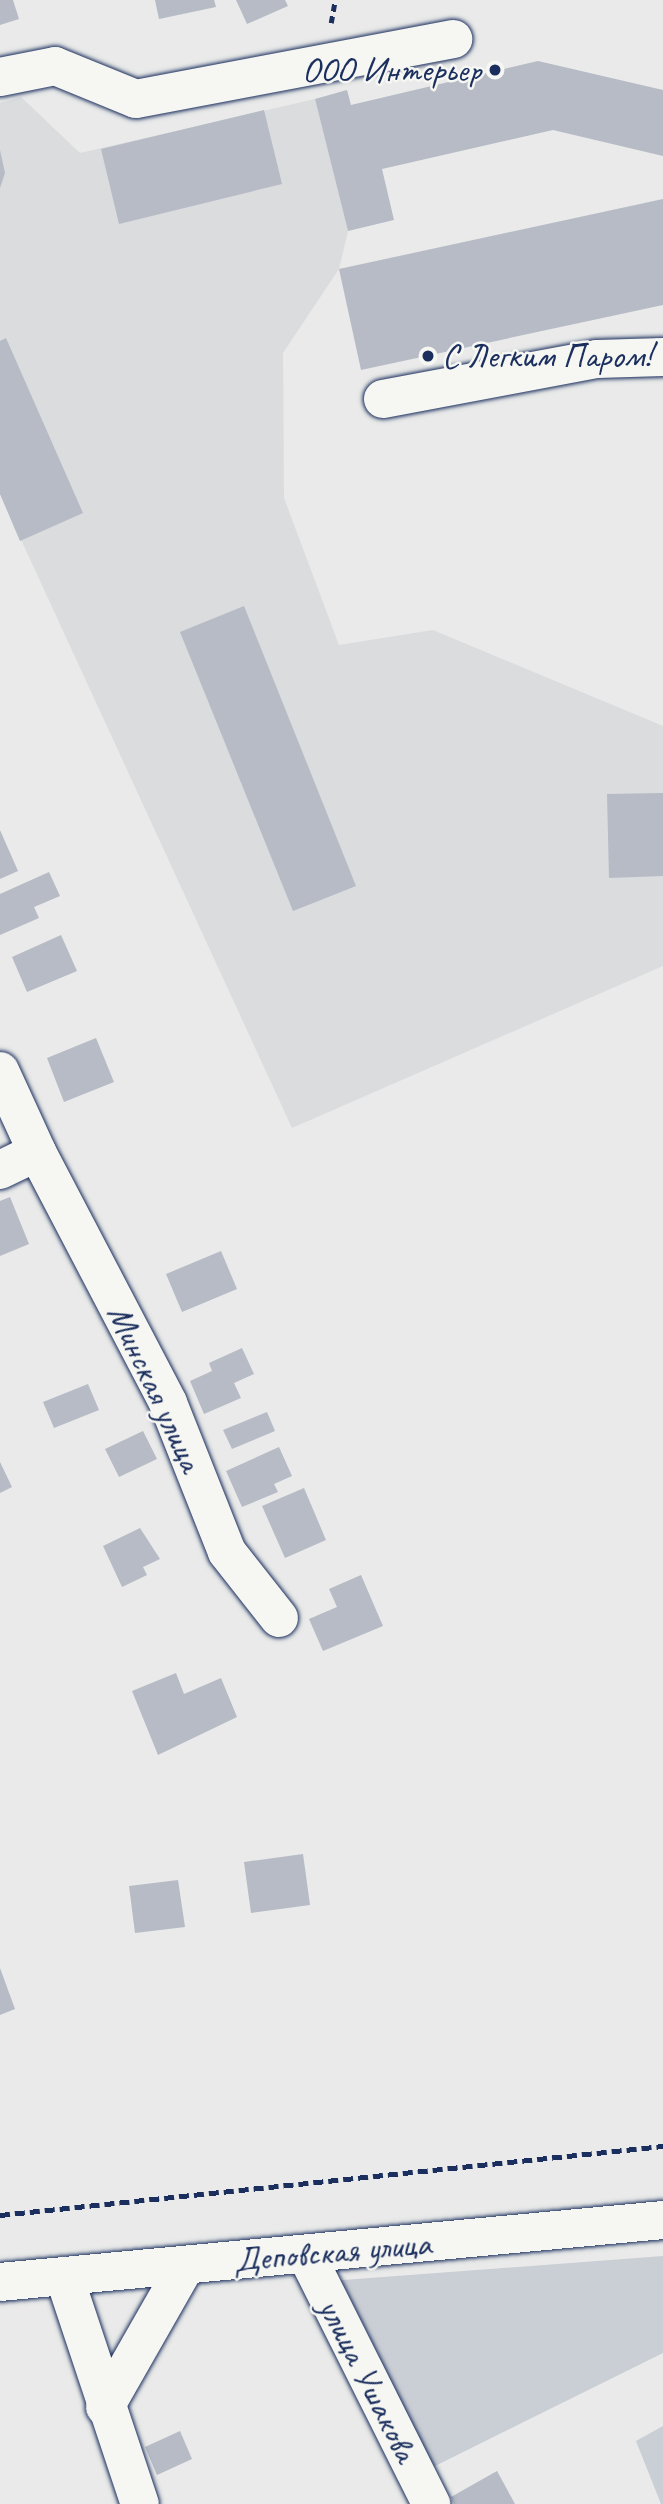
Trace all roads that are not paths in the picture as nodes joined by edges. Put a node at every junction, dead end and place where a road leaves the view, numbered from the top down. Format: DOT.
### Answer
graph roads {
  1 [pos="453,39"];
  2 [pos="0,77"];
  3 [pos="663,357"];
  4 [pos="383,399"];
  5 [pos="0,1071"];
  6 [pos="37,1152"];
  7 [pos="0,1170"];
  8 [pos="279,1618"];
  9 [pos="663,2220"];
  10 [pos="306,2254"];
  11 [pos="186,2265"];
  12 [pos="64,2276"];
  13 [pos="0,2282"];
  14 [pos="105,2407"];
  15 [pos="140,2504"];
  16 [pos="431,2504"];
  1 -- 2 [label="street"];
  3 -- 4 [label="street"];
  5 -- 6 [label="street, Минская улица"];
  6 -- 7 [label="street"];
  6 -- 8 [label="street, Минская улица"];
  9 -- 10 [label="street, Деповская улица"];
  10 -- 11 [label="street, Деповская улица"];
  10 -- 16 [label="street, улица Ушакова"];
  11 -- 12 [label="street, Деповская улица"];
  11 -- 14 [label="street"];
  12 -- 13 [label="street, Деповская улица"];
  12 -- 14 [label="street"];
  14 -- 15 [label="street"];
}
